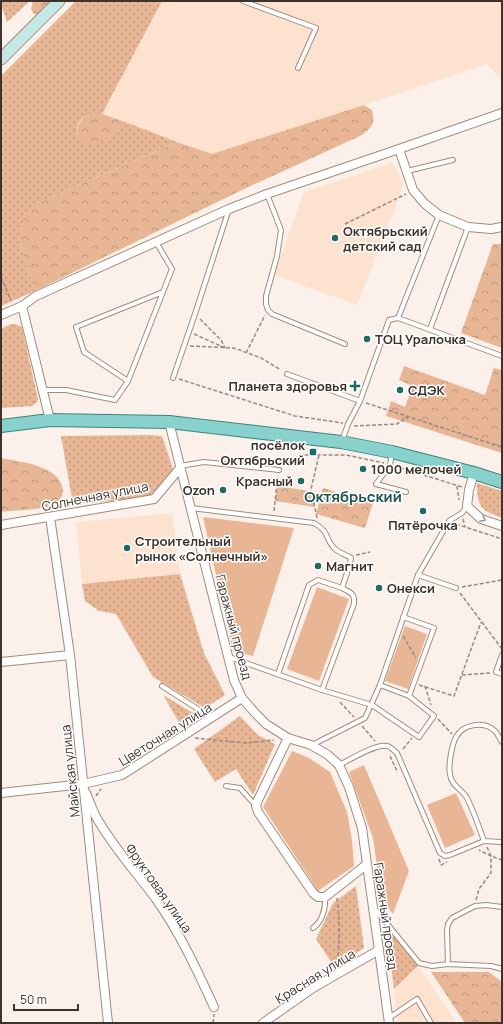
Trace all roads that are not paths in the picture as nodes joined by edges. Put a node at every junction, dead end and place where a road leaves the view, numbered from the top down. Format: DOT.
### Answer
graph roads {
  1 [pos="59,1"];
  2 [pos="243,1"];
  3 [pos="1,59"];
  4 [pos="298,68"];
  5 [pos="502,112"];
  6 [pos="399,150"];
  7 [pos="453,160"];
  8 [pos="407,171"];
  9 [pos="267,194"];
  10 [pos="229,209"];
  11 [pos="439,215"];
  12 [pos="468,227"];
  13 [pos="502,227"];
  14 [pos="156,242"];
  15 [pos="163,292"];
  16 [pos="22,306"];
  17 [pos="1,315"];
  18 [pos="398,318"];
  19 [pos="430,329"];
  20 [pos="345,344"];
  21 [pos="502,356"];
  22 [pos="287,374"];
  23 [pos="173,378"];
  24 [pos="128,381"];
  25 [pos="43,390"];
  26 [pos="360,401"];
  27 [pos="50,420"];
  28 [pos="169,422"];
  29 [pos="1,426"];
  30 [pos="341,442"];
  31 [pos="392,452"];
  32 [pos="180,467"];
  33 [pos="279,470"];
  34 [pos="474,473"];
  35 [pos="502,482"];
  36 [pos="406,492"];
  37 [pos="467,506"];
  38 [pos="191,508"];
  39 [pos="50,517"];
  40 [pos="1,525"];
  41 [pos="502,526"];
  42 [pos="418,575"];
  43 [pos="342,588"];
  44 [pos="456,588"];
  45 [pos="403,618"];
  46 [pos="70,655"];
  47 [pos="502,655"];
  48 [pos="229,657"];
  49 [pos="1,662"];
  50 [pos="278,674"];
  51 [pos="502,674"];
  52 [pos="380,685"];
  53 [pos="162,686"];
  54 [pos="322,690"];
  55 [pos="409,696"];
  56 [pos="242,698"];
  57 [pos="372,705"];
  58 [pos="212,718"];
  59 [pos="288,738"];
  60 [pos="502,742"];
  61 [pos="312,746"];
  62 [pos="339,765"];
  63 [pos="83,784"];
  64 [pos="226,786"];
  65 [pos="1,793"];
  66 [pos="256,806"];
  67 [pos="484,841"];
  68 [pos="502,842"];
  69 [pos="366,865"];
  70 [pos="325,897"];
  71 [pos="374,907"];
  72 [pos="502,907"];
  73 [pos="313,928"];
  74 [pos="379,950"];
  75 [pos="448,964"];
  76 [pos="502,969"];
  77 [pos="214,1006"];
  78 [pos="389,1020"];
  79 [pos="108,1023"];
  80 [pos="263,1023"];
  81 [pos="431,1023"];
  1 -- 3 [label="street"];
  2 -- 4 [label="lane"];
  5 -- 6 [label="street"];
  6 -- 8 [label="street"];
  6 -- 9 [label="street"];
  7 -- 8 [label="lane"];
  8 -- 11 [label="street"];
  9 -- 10 [label="street"];
  9 -- 20 [label="lane"];
  10 -- 14 [label="street"];
  10 -- 23 [label="lane"];
  11 -- 12 [label="street"];
  11 -- 18 [label="lane"];
  12 -- 13 [label="street"];
  12 -- 19 [label="lane"];
  14 -- 15 [label="lane"];
  14 -- 16 [label="street"];
  15 -- 24 [label="lane"];
  15 -- 24 [label="lane"];
  16 -- 17 [label="street"];
  16 -- 25 [label="street"];
  18 -- 19 [label="lane"];
  18 -- 26 [label="lane"];
  19 -- 21 [label="lane"];
  22 -- 26 [label="lane"];
  24 -- 25 [label="lane"];
  25 -- 27 [label="street"];
  26 -- 30 [label="lane"];
  27 -- 28 [label="main road"];
  27 -- 29 [label="main road"];
  28 -- 30 [label="main road"];
  28 -- 32 [label="street, Гаражный проезд"];
  30 -- 31 [label="main road"];
  31 -- 34 [label="main road"];
  31 -- 36 [label="lane"];
  32 -- 33 [label="lane"];
  32 -- 38 [label="street, Гаражный проезд"];
  32 -- 39 [label="street, Солнечная улица"];
  34 -- 35 [label="main road"];
  34 -- 37 [label="street"];
  37 -- 41 [label="street, one-way"];
  37 -- 42 [label="lane"];
  38 -- 43 [label="lane"];
  38 -- 48 [label="street, Гаражный проезд"];
  39 -- 40 [label="street, Солнечная улица"];
  39 -- 46 [label="street, Майская улица"];
  42 -- 44 [label="lane"];
  42 -- 45 [label="lane"];
  43 -- 50 [label="lane"];
  43 -- 54 [label="lane"];
  45 -- 52 [label="lane"];
  45 -- 55 [label="lane"];
  46 -- 49 [label="street"];
  46 -- 63 [label="street, Майская улица"];
  47 -- 51 [label="lane"];
  48 -- 50 [label="lane"];
  48 -- 56 [label="street, Гаражный проезд"];
  50 -- 54 [label="lane"];
  52 -- 55 [label="lane"];
  52 -- 57 [label="lane"];
  53 -- 58 [label="lane"];
  54 -- 57 [label="lane"];
  55 -- 57 [label="lane"];
  56 -- 58 [label="street, Цветочная улица"];
  56 -- 59 [label="street, Гаражный проезд"];
  57 -- 61 [label="lane"];
  58 -- 63 [label="street, Цветочная улица"];
  59 -- 61 [label="street, Гаражный проезд"];
  59 -- 66 [label="street"];
  60 -- 67 [label="lane"];
  61 -- 62 [label="street, Гаражный проезд"];
  62 -- 67 [label="lane"];
  62 -- 69 [label="street, Гаражный проезд"];
  63 -- 65 [label="street, Цветочная улица"];
  63 -- 77 [label="street, Фруктовая улица"];
  63 -- 79 [label="street, Майская улица"];
  64 -- 66 [label="lane"];
  66 -- 70 [label="street"];
  67 -- 68 [label="lane"];
  69 -- 70 [label="street"];
  69 -- 71 [label="street, Гаражный проезд"];
  70 -- 73 [label="lane"];
  71 -- 74 [label="street, Гаражный проезд"];
  71 -- 75 [label="lane"];
  72 -- 75 [label="lane"];
  74 -- 78 [label="street, Гаражный проезд"];
  74 -- 80 [label="street, Красная улица"];
  75 -- 76 [label="lane"];
  78 -- 81 [label="lane"];
}
